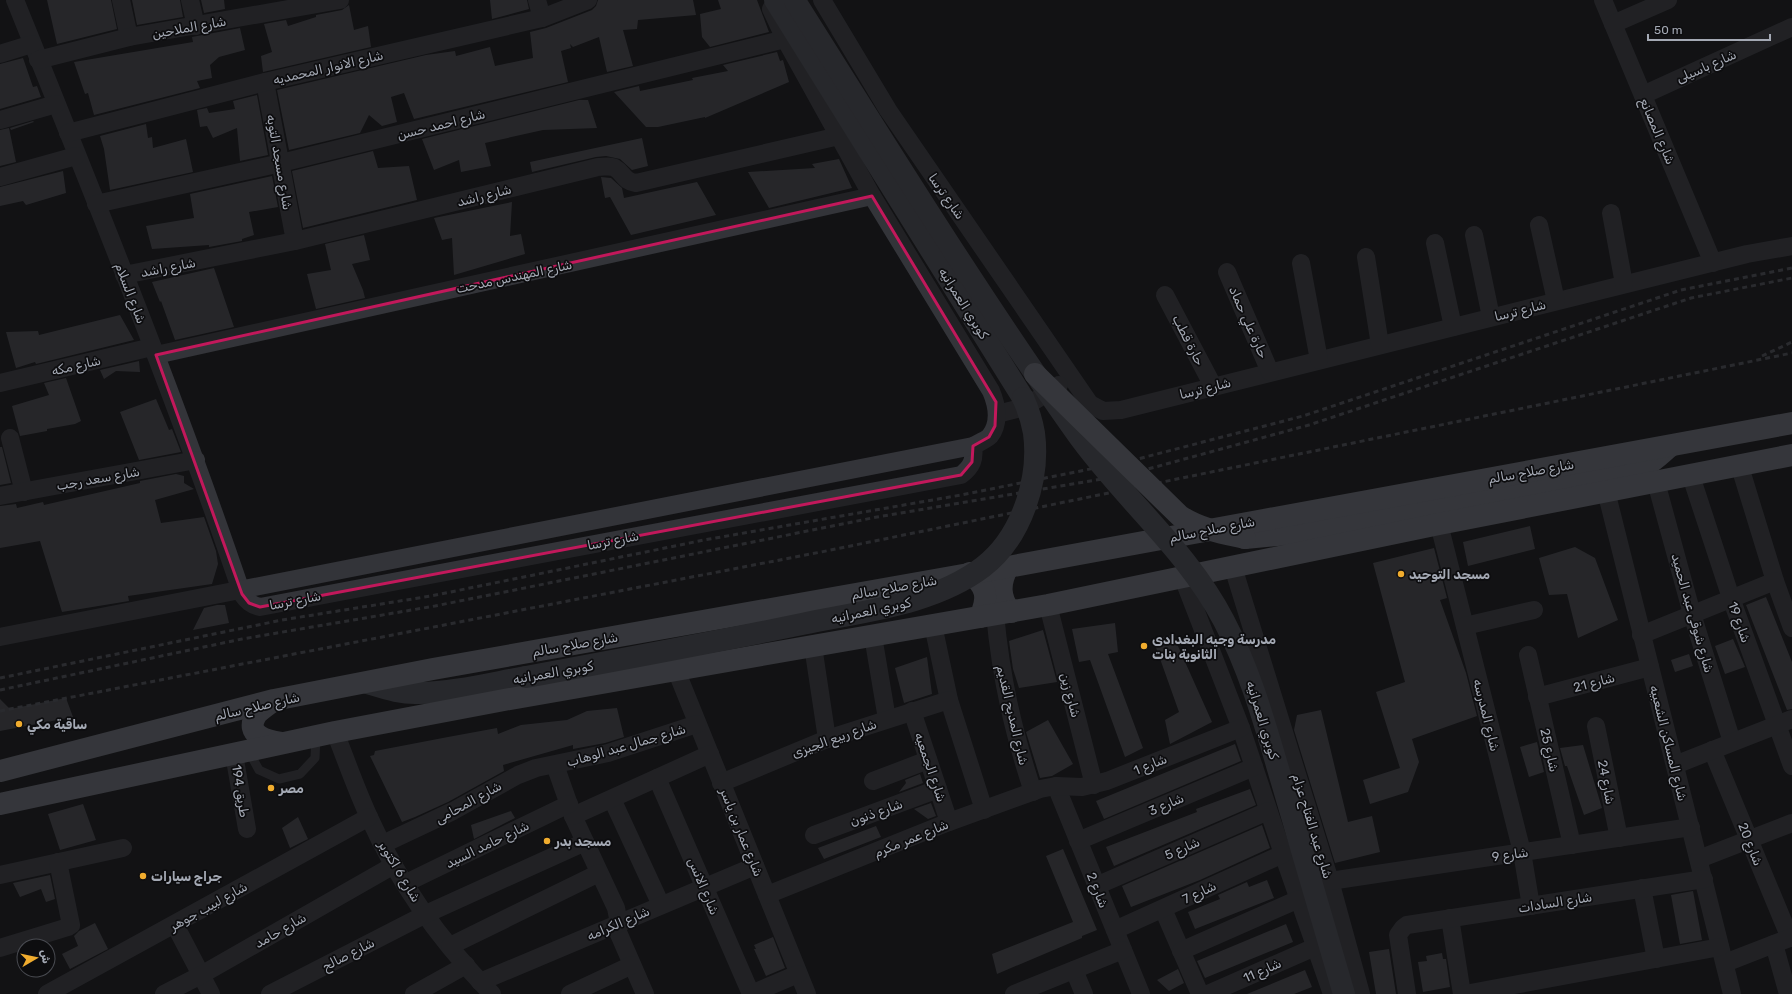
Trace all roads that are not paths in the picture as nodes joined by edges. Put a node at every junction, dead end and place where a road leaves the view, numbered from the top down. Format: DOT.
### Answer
graph roads {
  1 [pos="15,0"];
  2 [pos="121,0"];
  3 [pos="190,0"];
  4 [pos="339,0"];
  5 [pos="536,0"];
  6 [pos="588,0"];
  7 [pos="767,0"];
  8 [pos="788,0"];
  9 [pos="822,0"];
  10 [pos="1603,0"];
  11 [pos="1668,0"];
  12 [pos="263,7"];
  13 [pos="542,18"];
  14 [pos="1613,24"];
  15 [pos="196,26"];
  16 [pos="1792,27"];
  17 [pos="129,37"];
  18 [pos="785,39"];
  19 [pos="36,52"];
  20 [pos="0,54"];
  21 [pos="265,82"];
  22 [pos="1643,95"];
  23 [pos="56,104"];
  24 [pos="0,120"];
  25 [pos="68,133"];
  26 [pos="839,136"];
  27 [pos="76,156"];
  28 [pos="280,163"];
  29 [pos="0,177"];
  30 [pos="872,196"];
  31 [pos="96,204"];
  32 [pos="1611,213"];
  33 [pos="1539,225"];
  34 [pos="1474,235"];
  35 [pos="295,241"];
  36 [pos="1435,243"];
  37 [pos="1792,246"];
  38 [pos="1366,257"];
  39 [pos="1301,263"];
  40 [pos="1713,263"];
  41 [pos="1227,272"];
  42 [pos="124,275"];
  43 [pos="1624,284"];
  44 [pos="1166,295"];
  45 [pos="1556,301"];
  46 [pos="1491,318"];
  47 [pos="1453,327"];
  48 [pos="1380,345"];
  49 [pos="154,351"];
  50 [pos="1319,360"];
  51 [pos="1270,372"];
  52 [pos="1035,374"];
  53 [pos="1071,376"];
  54 [pos="0,383"];
  55 [pos="1213,386"];
  56 [pos="997,414"];
  57 [pos="1792,423"];
  58 [pos="10,438"];
  59 [pos="973,446"];
  60 [pos="1670,446"];
  61 [pos="1792,456"];
  62 [pos="196,460"];
  63 [pos="1740,467"];
  64 [pos="1691,476"];
  65 [pos="1656,482"];
  66 [pos="1606,491"];
  67 [pos="24,492"];
  68 [pos="0,496"];
  69 [pos="1438,524"];
  70 [pos="1008,567"];
  71 [pos="1233,568"];
  72 [pos="970,573"];
  73 [pos="1183,578"];
  74 [pos="1775,581"];
  75 [pos="240,589"];
  76 [pos="1731,598"];
  77 [pos="1048,605"];
  78 [pos="1534,610"];
  79 [pos="996,614"];
  80 [pos="1692,614"];
  81 [pos="933,626"];
  82 [pos="1465,626"];
  83 [pos="1792,628"];
  84 [pos="1642,635"];
  85 [pos="873,636"];
  86 [pos="0,637"];
  87 [pos="813,646"];
  88 [pos="1528,656"];
  89 [pos="1650,668"];
  90 [pos="676,670"];
  91 [pos="367,683"];
  92 [pos="1537,697"];
  93 [pos="274,700"];
  94 [pos="949,700"];
  95 [pos="912,711"];
  96 [pos="887,719"];
  97 [pos="1784,722"];
  98 [pos="697,724"];
  99 [pos="1596,726"];
  100 [pos="1241,728"];
  101 [pos="326,734"];
  102 [pos="828,739"];
  103 [pos="1732,742"];
  104 [pos="281,743"];
  105 [pos="1712,750"];
  106 [pos="241,752"];
  107 [pos="710,754"];
  108 [pos="928,760"];
  109 [pos="555,764"];
  110 [pos="1675,765"];
  111 [pos="1792,766"];
  112 [pos="1254,767"];
  113 [pos="0,771"];
  114 [pos="657,778"];
  115 [pos="873,781"];
  116 [pos="721,783"];
  117 [pos="1094,785"];
  118 [pos="1056,786"];
  119 [pos="938,789"];
  120 [pos="1033,792"];
  121 [pos="612,799"];
  122 [pos="0,804"];
  123 [pos="571,810"];
  124 [pos="984,810"];
  125 [pos="1268,811"];
  126 [pos="369,816"];
  127 [pos="949,822"];
  128 [pos="1792,824"];
  129 [pos="1691,827"];
  130 [pos="247,829"];
  131 [pos="814,834"];
  132 [pos="1619,838"];
  133 [pos="1749,840"];
  134 [pos="1078,841"];
  135 [pos="585,842"];
  136 [pos="383,844"];
  137 [pos="1572,845"];
  138 [pos="123,848"];
  139 [pos="1522,852"];
  140 [pos="1283,854"];
  141 [pos="1699,859"];
  142 [pos="58,862"];
  143 [pos="394,865"];
  144 [pos="755,866"];
  145 [pos="599,873"];
  146 [pos="0,874"];
  147 [pos="1704,879"];
  148 [pos="1330,881"];
  149 [pos="406,883"];
  150 [pos="1096,886"];
  151 [pos="704,887"];
  152 [pos="1642,888"];
  153 [pos="767,895"];
  154 [pos="1298,899"];
  155 [pos="661,905"];
  156 [pos="1531,906"];
  157 [pos="1163,909"];
  158 [pos="426,914"];
  159 [pos="1450,918"];
  160 [pos="618,923"];
  161 [pos="175,925"];
  162 [pos="1115,930"];
  163 [pos="1785,940"];
  164 [pos="450,946"];
  165 [pos="1316,947"];
  166 [pos="0,948"];
  167 [pos="1123,950"];
  168 [pos="1181,951"];
  169 [pos="1722,955"];
  170 [pos="1656,959"];
  171 [pos="466,965"];
  172 [pos="632,965"];
  173 [pos="1074,970"];
  174 [pos="798,974"];
  175 [pos="201,975"];
  176 [pos="486,988"];
  177 [pos="47,994"];
  178 [pos="164,994"];
  179 [pos="211,994"];
  180 [pos="270,994"];
  181 [pos="414,994"];
  182 [pos="570,994"];
  183 [pos="645,994"];
  184 [pos="751,994"];
  185 [pos="807,994"];
  186 [pos="1014,994"];
  187 [pos="1084,994"];
  188 [pos="1141,994"];
  189 [pos="1200,994"];
  190 [pos="1208,994"];
  191 [pos="1332,994"];
  192 [pos="1344,994"];
  193 [pos="1361,994"];
  194 [pos="1407,994"];
  195 [pos="1464,994"];
  196 [pos="1732,994"];
  197 [pos="1788,994"];
  1 -- 19 [label="street, شارع السلام"];
  2 -- 17 [label="street"];
  3 -- 15 [label="street"];
  4 -- 12 [label="street, شارع الملاحين"];
  5 -- 13 [label="street"];
  6 -- 13 [label="street, شارع الانوار المحمديه"];
  7 -- 18 [label="street, شارع ترسا"];
  8 -- 52 [label="street, كوبري العمرانيه, bridge"];
  8 -- 91 [label="street, كوبري العمرانيه, bridge"];
  9 -- 53 [label="street, شارع ترسا"];
  10 -- 14 [label="street, شارع المصانع"];
  11 -- 14 [label="street"];
  12 -- 15 [label="street, شارع الملاحين"];
  13 -- 21 [label="street, شارع الانوار المحمديه"];
  14 -- 22 [label="street, شارع المصانع"];
  15 -- 17 [label="street, شارع الملاحين"];
  16 -- 22 [label="street, شارع باسيلى"];
  17 -- 19 [label="street, شارع الملاحين"];
  18 -- 26 [label="street, شارع ترسا"];
  18 -- 28 [label="street, شارع احمد حسن"];
  19 -- 20 [label="street, شارع الملاحين"];
  19 -- 23 [label="street, شارع السلام"];
  21 -- 25 [label="street, شارع الانوار المحمديه"];
  21 -- 28 [label="street, شارع مسجد التوبه"];
  22 -- 40 [label="street, شارع المصانع"];
  23 -- 24 [label="street"];
  23 -- 25 [label="street, شارع السلام"];
  25 -- 27 [label="street, شارع السلام"];
  26 -- 30 [label="street, شارع ترسا"];
  26 -- 35 [label="street, شارع راشد"];
  27 -- 29 [label="street"];
  27 -- 31 [label="street, شارع السلام"];
  28 -- 31 [label="street, شارع احمد حسن"];
  28 -- 35 [label="street, شارع مسجد التوبه"];
  30 -- 49 [label="street, شارع المهندس مدحت"];
  30 -- 56 [label="street, شارع ترسا"];
  31 -- 42 [label="street, شارع السلام"];
  32 -- 43 [label="street"];
  33 -- 45 [label="street"];
  34 -- 46 [label="street"];
  35 -- 42 [label="street, شارع راشد"];
  36 -- 47 [label="street"];
  37 -- 40 [label="street, شارع ترسا"];
  38 -- 48 [label="street"];
  39 -- 50 [label="street"];
  40 -- 43 [label="street, شارع ترسا"];
  41 -- 51 [label="street, حارة علي حماد"];
  42 -- 49 [label="street, شارع السلام"];
  43 -- 45 [label="street, شارع ترسا"];
  44 -- 55 [label="street, حارة قطب"];
  45 -- 46 [label="street, شارع ترسا"];
  46 -- 47 [label="street, شارع ترسا"];
  47 -- 48 [label="street, شارع ترسا"];
  48 -- 50 [label="street, شارع ترسا"];
  49 -- 54 [label="street, شارع مكه"];
  49 -- 62 [label="street, شارع السلام"];
  50 -- 51 [label="street, شارع ترسا"];
  51 -- 55 [label="street, شارع ترسا"];
  52 -- 60 [label="highway, bridge"];
  52 -- 192 [label="street, كوبري العمرانيه, bridge"];
  53 -- 55 [label="street, شارع ترسا"];
  53 -- 56 [label="street"];
  56 -- 59 [label="street, شارع ترسا"];
  57 -- 60 [label="highway, شارع صلاح سالم"];
  58 -- 67 [label="street"];
  59 -- 75 [label="street, شارع ترسا"];
  59 -- 75 [label="street, شارع ترسا"];
  60 -- 70 [label="highway, شارع صلاح سالم"];
  61 -- 63 [label="highway"];
  62 -- 67 [label="street, شارع سعد رجب"];
  62 -- 75 [label="street, شارع السلام"];
  63 -- 64 [label="highway"];
  63 -- 74 [label="street"];
  64 -- 65 [label="highway"];
  64 -- 76 [label="street, شارع 19"];
  65 -- 66 [label="highway"];
  65 -- 80 [label="street, شارع شوقى عبد الحميد"];
  66 -- 69 [label="highway"];
  66 -- 84 [label="street, شارع المساكن الشعبيه"];
  67 -- 68 [label="street, شارع سعد رجب"];
  69 -- 71 [label="highway"];
  69 -- 82 [label="street, شارع المدرسه"];
  70 -- 72 [label="highway, شارع صلاح سالم"];
  70 -- 79 [label="highway"];
  71 -- 73 [label="highway"];
  71 -- 148 [label="street, شارع عبد الفتاح عزام"];
  72 -- 79 [label="highway"];
  72 -- 91 [label="highway, شارع صلاح سالم"];
  73 -- 77 [label="highway"];
  73 -- 100 [label="street"];
  74 -- 76 [label="street"];
  74 -- 83 [label="street"];
  75 -- 86 [label="street, شارع ترسا"];
  76 -- 80 [label="street"];
  76 -- 97 [label="street, شارع 19"];
  77 -- 79 [label="highway"];
  77 -- 117 [label="street, شارع زين"];
  78 -- 82 [label="street"];
  79 -- 81 [label="highway"];
  79 -- 120 [label="street, شارع المدبح القديم"];
  80 -- 84 [label="street"];
  80 -- 103 [label="street, شارع شوقى عبد الحميد"];
  81 -- 85 [label="highway"];
  81 -- 94 [label="street"];
  82 -- 139 [label="street, شارع المدرسه"];
  84 -- 89 [label="street, شارع المساكن الشعبيه"];
  85 -- 87 [label="highway"];
  85 -- 96 [label="street"];
  87 -- 90 [label="highway"];
  87 -- 102 [label="street"];
  88 -- 92 [label="street, شارع 25"];
  89 -- 92 [label="street, شارع 21"];
  89 -- 110 [label="street, شارع المساكن الشعبيه"];
  90 -- 98 [label="street, شارع عمار بن ياسر"];
  90 -- 101 [label="highway"];
  91 -- 93 [label="highway, شارع صلاح سالم"];
  92 -- 137 [label="street, شارع 25"];
  93 -- 104 [label="highway"];
  93 -- 113 [label="highway, شارع صلاح سالم"];
  94 -- 95 [label="street, شارع ربيع الجيزى"];
  94 -- 124 [label="street"];
  95 -- 96 [label="street, شارع ربيع الجيزى"];
  95 -- 108 [label="street, شارع الجمعيه"];
  96 -- 102 [label="street, شارع ربيع الجيزى"];
  97 -- 103 [label="street"];
  97 -- 111 [label="street, شارع 19"];
  98 -- 107 [label="street, شارع عمار بن ياسر"];
  98 -- 109 [label="street, شارع جمال عبد الوهاب"];
  99 -- 132 [label="street, شارع 24"];
  100 -- 112 [label="street"];
  100 -- 117 [label="street, شارع 1"];
  101 -- 104 [label="highway"];
  101 -- 106 [label="lane"];
  101 -- 126 [label="street, شارع 6 اكتوبر"];
  102 -- 116 [label="street, شارع ربيع الجيزى"];
  103 -- 105 [label="street"];
  104 -- 106 [label="highway"];
  105 -- 110 [label="street"];
  105 -- 133 [label="street, شارع 20"];
  106 -- 122 [label="highway"];
  106 -- 130 [label="street, طريق 194"];
  107 -- 114 [label="street, شارع حامد السيد"];
  107 -- 116 [label="street, شارع عمار بن ياسر"];
  108 -- 115 [label="street"];
  108 -- 119 [label="street, شارع الجمعيه"];
  109 -- 123 [label="street"];
  109 -- 136 [label="street, شارع المحامى"];
  110 -- 129 [label="street, شارع المساكن الشعبيه"];
  112 -- 125 [label="street"];
  112 -- 134 [label="street, شارع 3"];
  114 -- 121 [label="street, شارع حامد السيد"];
  114 -- 151 [label="street, شارع الانس"];
  116 -- 144 [label="street, شارع عمار بن ياسر"];
  117 -- 118 [label="street, شارع 1"];
  118 -- 120 [label="street, شارع عمر مكرم"];
  118 -- 134 [label="street, شارع 2"];
  119 -- 127 [label="street, شارع الجمعيه"];
  119 -- 131 [label="street, شارع ذنون"];
  120 -- 124 [label="street, شارع عمر مكرم"];
  121 -- 123 [label="street, شارع حامد السيد"];
  121 -- 155 [label="street"];
  123 -- 135 [label="street"];
  123 -- 149 [label="street, شارع حامد السيد"];
  124 -- 127 [label="street, شارع عمر مكرم"];
  125 -- 140 [label="street"];
  125 -- 150 [label="street, شارع 5"];
  126 -- 136 [label="street, شارع 6 اكتوبر"];
  126 -- 161 [label="street, شارع لبيب جوهر"];
  127 -- 153 [label="street, شارع عمر مكرم"];
  128 -- 133 [label="street"];
  129 -- 132 [label="street, شارع 9"];
  129 -- 141 [label="street, شارع المساكن الشعبيه"];
  132 -- 137 [label="street, شارع 9"];
  133 -- 141 [label="street"];
  133 -- 163 [label="street, شارع 20"];
  134 -- 150 [label="street, شارع 2"];
  135 -- 145 [label="street"];
  135 -- 158 [label="street, شارع صالح"];
  136 -- 143 [label="street, شارع 6 اكتوبر"];
  137 -- 139 [label="street, شارع 9"];
  138 -- 142 [label="street"];
  139 -- 148 [label="street, شارع 9"];
  139 -- 156 [label="street, شارع المدرسه"];
  140 -- 154 [label="street"];
  140 -- 157 [label="street, شارع 7"];
  141 -- 147 [label="street, شارع المساكن الشعبيه"];
  142 -- 146 [label="street"];
  142 -- 166 [label="street"];
  143 -- 149 [label="street, شارع 6 اكتوبر"];
  143 -- 175 [label="street, شارع حامد"];
  144 -- 151 [label="street, شارع الكرامه"];
  144 -- 153 [label="street, شارع عمار بن ياسر"];
  145 -- 160 [label="street"];
  145 -- 164 [label="street"];
  147 -- 152 [label="street, شارع السادات"];
  147 -- 169 [label="street, شارع المساكن الشعبيه"];
  148 -- 193 [label="street, شارع عبد الفتاح عزام"];
  149 -- 158 [label="street, شارع 6 اكتوبر"];
  150 -- 162 [label="street, شارع 2"];
  151 -- 155 [label="street, شارع الكرامه"];
  151 -- 184 [label="street, شارع الانس"];
  152 -- 156 [label="street, شارع السادات"];
  152 -- 170 [label="street"];
  153 -- 174 [label="street, شارع عمار بن ياسر"];
  154 -- 165 [label="street"];
  154 -- 168 [label="street"];
  155 -- 160 [label="street, شارع الكرامه"];
  156 -- 159 [label="street, شارع السادات"];
  157 -- 162 [label="street, شارع 7"];
  157 -- 168 [label="street"];
  158 -- 164 [label="street, شارع 6 اكتوبر"];
  158 -- 180 [label="street, شارع صالح"];
  159 -- 194 [label="street, شارع السادات"];
  159 -- 195 [label="street"];
  160 -- 172 [label="street"];
  160 -- 176 [label="street, شارع الكرامه"];
  161 -- 175 [label="street"];
  161 -- 177 [label="street, شارع لبيب جوهر"];
  162 -- 167 [label="street, شارع 2"];
  163 -- 169 [label="street"];
  163 -- 197 [label="street"];
  164 -- 171 [label="street, شارع 6 اكتوبر"];
  165 -- 190 [label="street, شارع 11"];
  165 -- 191 [label="street"];
  167 -- 173 [label="street"];
  167 -- 188 [label="street, شارع 2"];
  168 -- 189 [label="street"];
  169 -- 170 [label="street"];
  169 -- 196 [label="street, شارع المساكن الشعبيه"];
  170 -- 195 [label="street"];
  171 -- 176 [label="street, شارع 6 اكتوبر"];
  171 -- 181 [label="street"];
  172 -- 182 [label="street"];
  172 -- 183 [label="street"];
  173 -- 186 [label="street"];
  173 -- 187 [label="street"];
  174 -- 184 [label="street"];
  174 -- 185 [label="street, شارع عمار بن ياسر"];
  175 -- 178 [label="street, شارع حامد"];
  175 -- 179 [label="street"];
}
